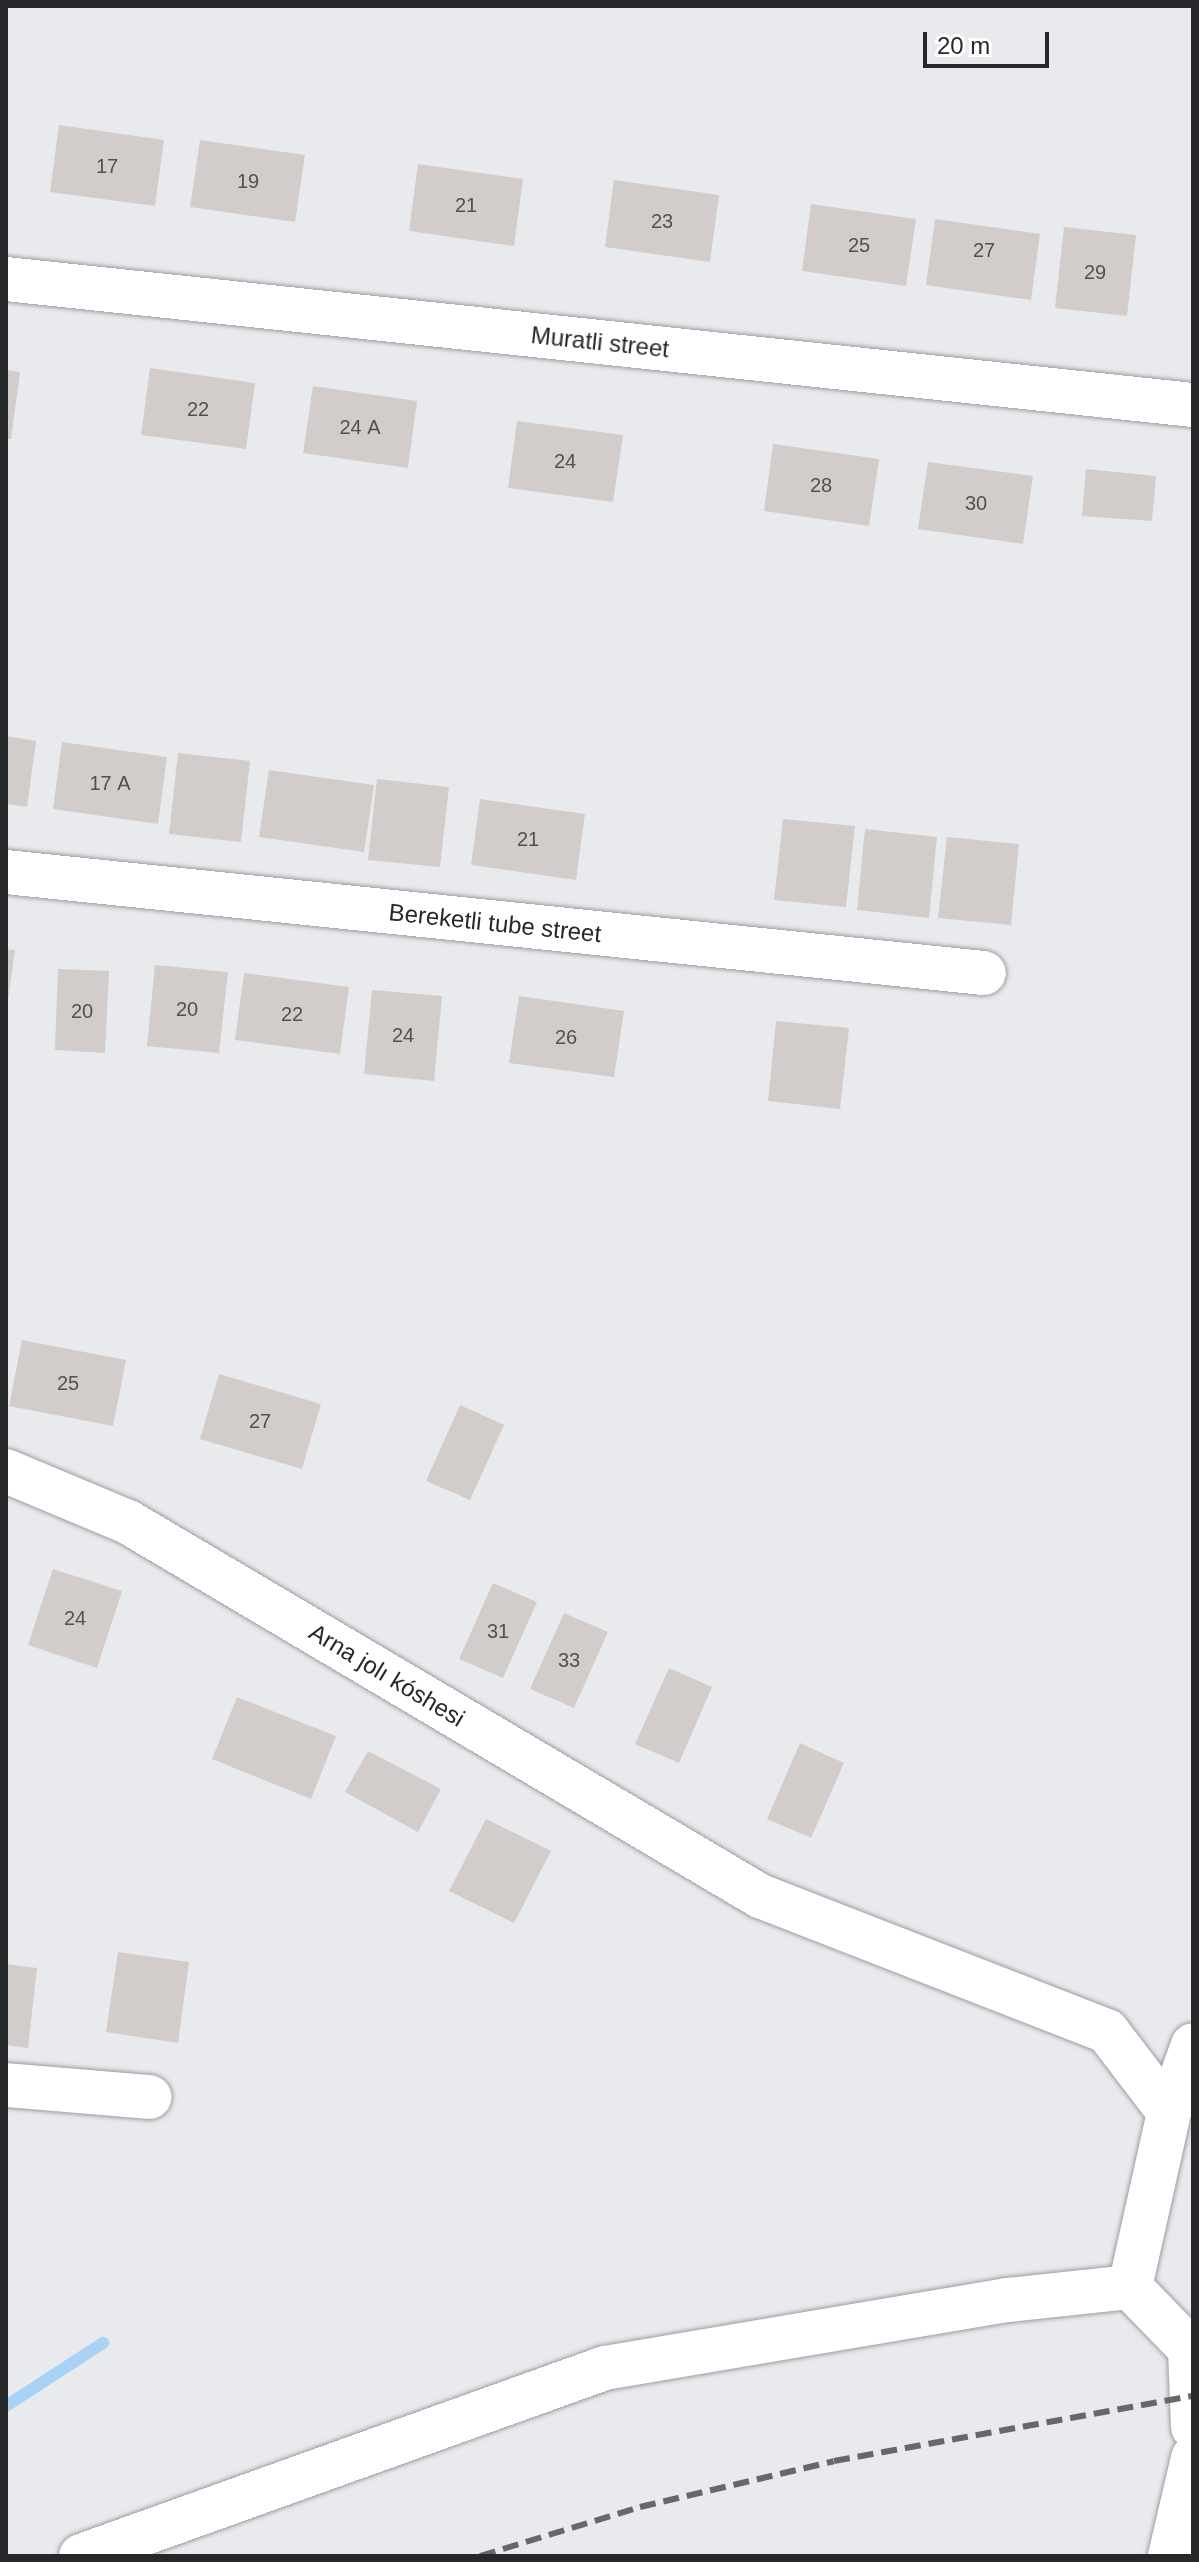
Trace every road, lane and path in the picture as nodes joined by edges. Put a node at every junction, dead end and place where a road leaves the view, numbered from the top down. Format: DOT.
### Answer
graph roads {
  1 [pos="6,279"];
  2 [pos="1193,405"];
  3 [pos="6,872"];
  4 [pos="984,973"];
  5 [pos="6,1471"];
  6 [pos="1193,2045"];
  7 [pos="6,2085"];
  8 [pos="150,2097"];
  9 [pos="1169,2112"];
  10 [pos="1130,2287"];
  11 [pos="1193,2427"];
  12 [pos="1193,2458"];
  13 [pos="81,2556"];
  14 [pos="1170,2556"];
  1 -- 2 [label="street, Muratli street"];
  3 -- 4 [label="street, Bereketli tube street"];
  5 -- 9 [label="street, Arna jolı kóshesi"];
  6 -- 9 [label="street"];
  7 -- 8 [label="street"];
  9 -- 10 [label="street"];
  10 -- 11 [label="street"];
  10 -- 13 [label="street"];
  12 -- 14 [label="street"];
}
